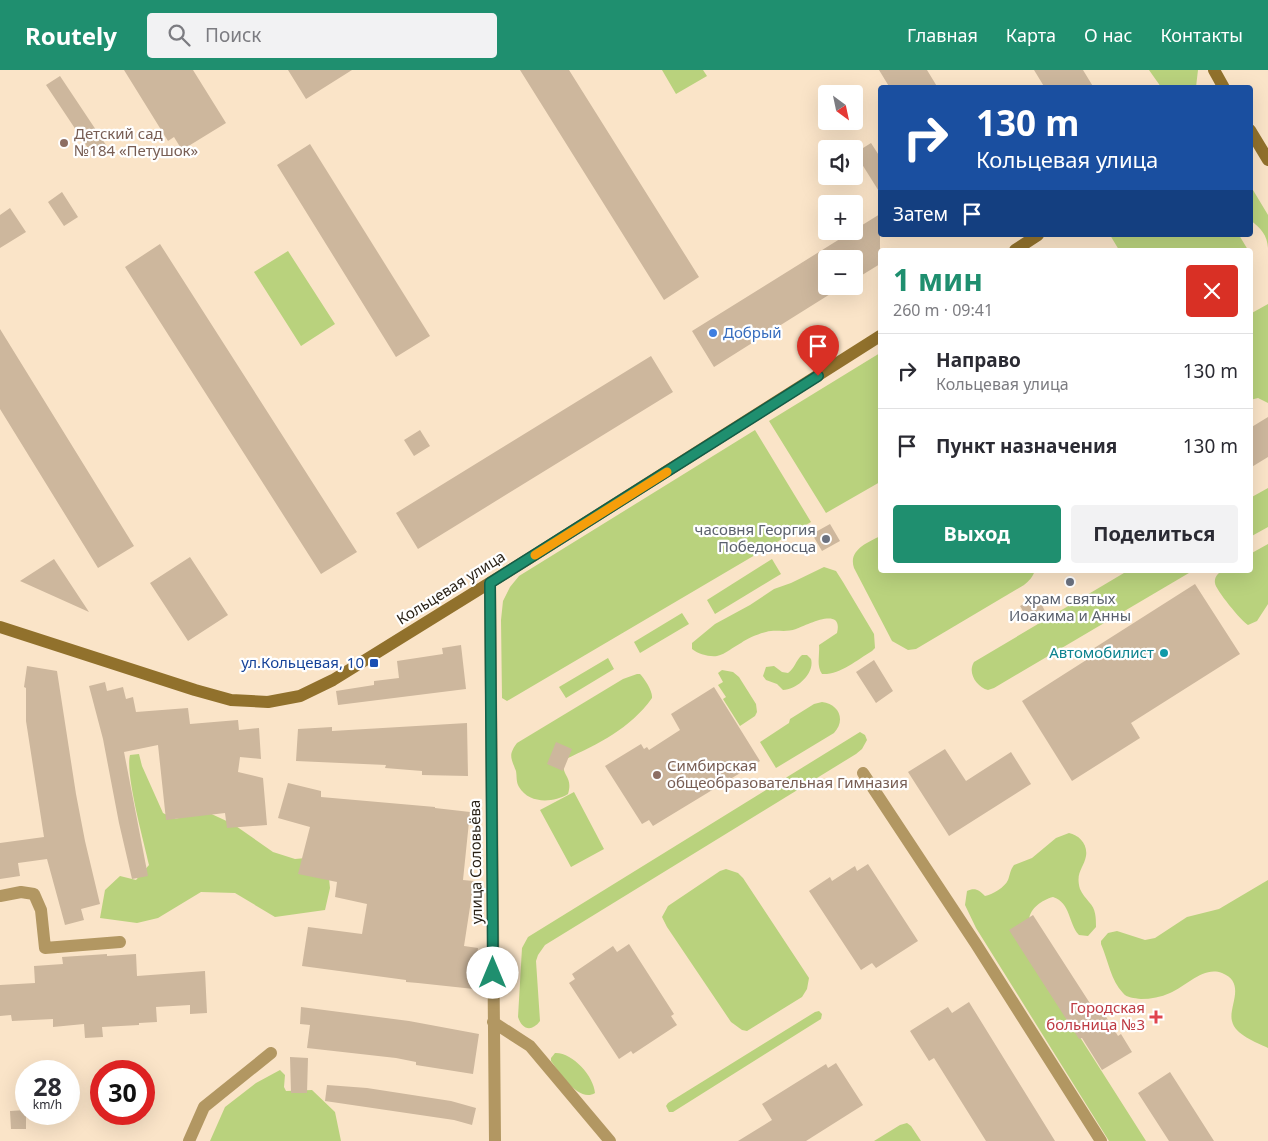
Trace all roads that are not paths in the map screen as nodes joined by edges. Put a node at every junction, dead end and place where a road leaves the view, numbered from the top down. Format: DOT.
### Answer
graph roads {
  1 [pos="1214,70"];
  2 [pos="1222,85"];
  3 [pos="1253,135"];
  4 [pos="1268,160"];
  5 [pos="1035,237"];
  6 [pos="1018,248"];
  7 [pos="878,337"];
  8 [pos="490,583"];
  9 [pos="0,626"];
  10 [pos="863,773"];
  11 [pos="0,896"];
  12 [pos="120,942"];
  13 [pos="494,1022"];
  14 [pos="271,1053"];
  15 [pos="189,1141"];
  16 [pos="495,1141"];
  17 [pos="610,1141"];
  18 [pos="1101,1141"];
  1 -- 2 [label="street"];
  3 -- 4 [label="street"];
  5 -- 6 [label="street"];
  7 -- 8 [label="street, Кольцевая улица"];
  8 -- 9 [label="street, Кольцевая улица"];
  8 -- 13 [label="street, улица Соловьёва"];
  10 -- 18 [label="street"];
  11 -- 12 [label="street"];
  13 -- 16 [label="street, улица Соловьёва"];
  13 -- 17 [label="street"];
  14 -- 15 [label="street"];
}
